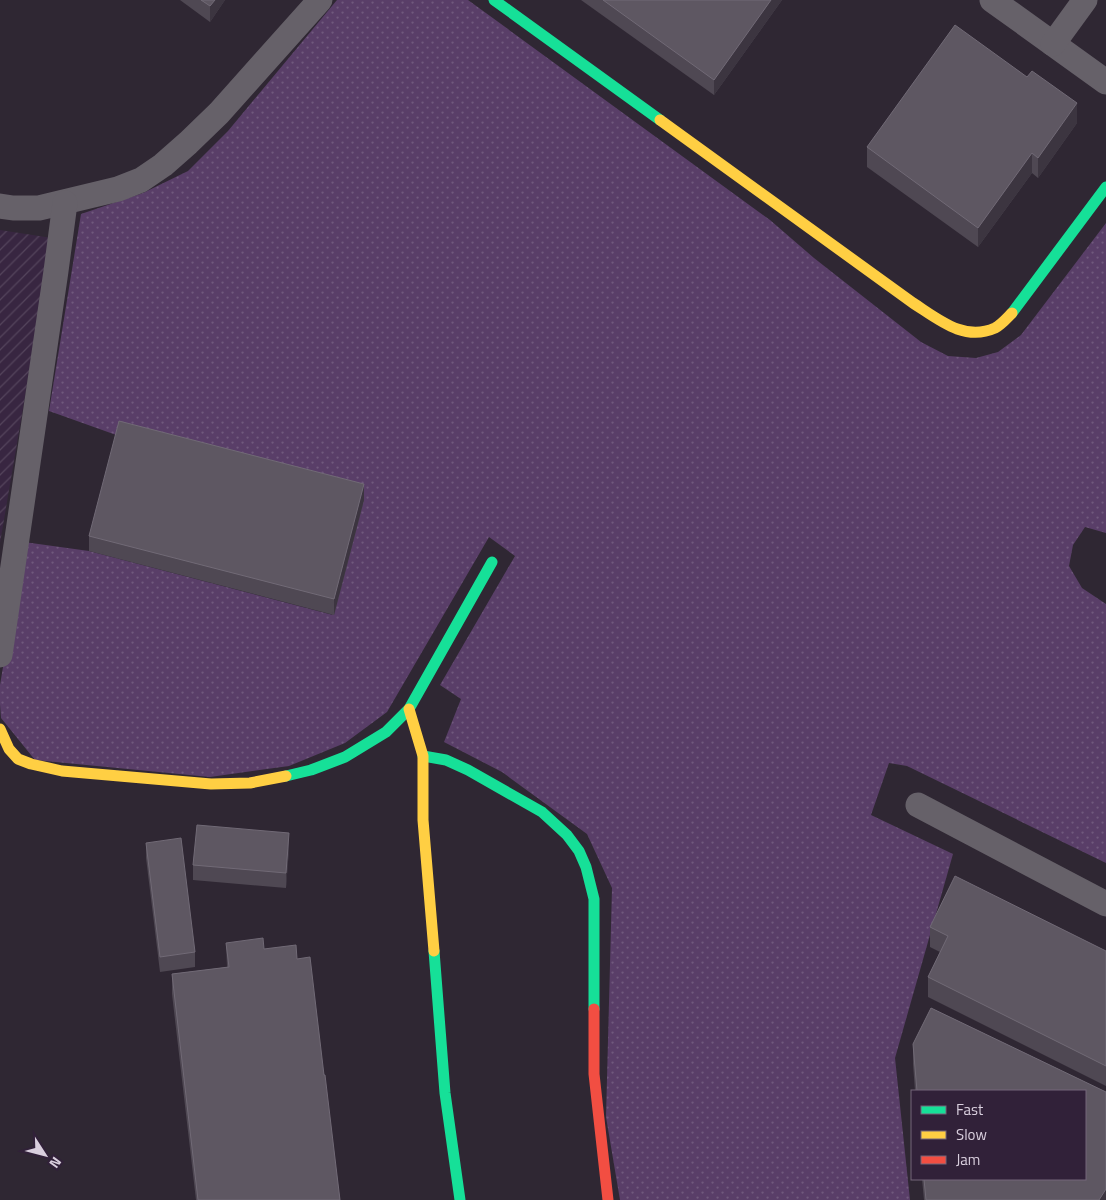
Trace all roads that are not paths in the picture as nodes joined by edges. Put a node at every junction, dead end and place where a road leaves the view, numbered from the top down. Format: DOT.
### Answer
graph roads {
  1 [pos="320,0"];
  2 [pos="494,0"];
  3 [pos="992,0"];
  4 [pos="1085,0"];
  5 [pos="1053,44"];
  6 [pos="1106,82"];
  7 [pos="1106,187"];
  8 [pos="65,203"];
  9 [pos="0,206"];
  10 [pos="492,562"];
  11 [pos="0,655"];
  12 [pos="409,709"];
  13 [pos="0,729"];
  14 [pos="423,756"];
  15 [pos="918,805"];
  16 [pos="1106,904"];
  17 [pos="460,1200"];
  18 [pos="608,1200"];
  1 -- 8 [label="street"];
  2 -- 7 [label="street"];
  3 -- 5 [label="street"];
  4 -- 5 [label="street"];
  5 -- 6 [label="street"];
  8 -- 9 [label="street"];
  8 -- 11 [label="street"];
  10 -- 12 [label="street"];
  12 -- 13 [label="street"];
  12 -- 14 [label="street"];
  14 -- 17 [label="street"];
  14 -- 18 [label="street"];
  15 -- 16 [label="street"];
}
